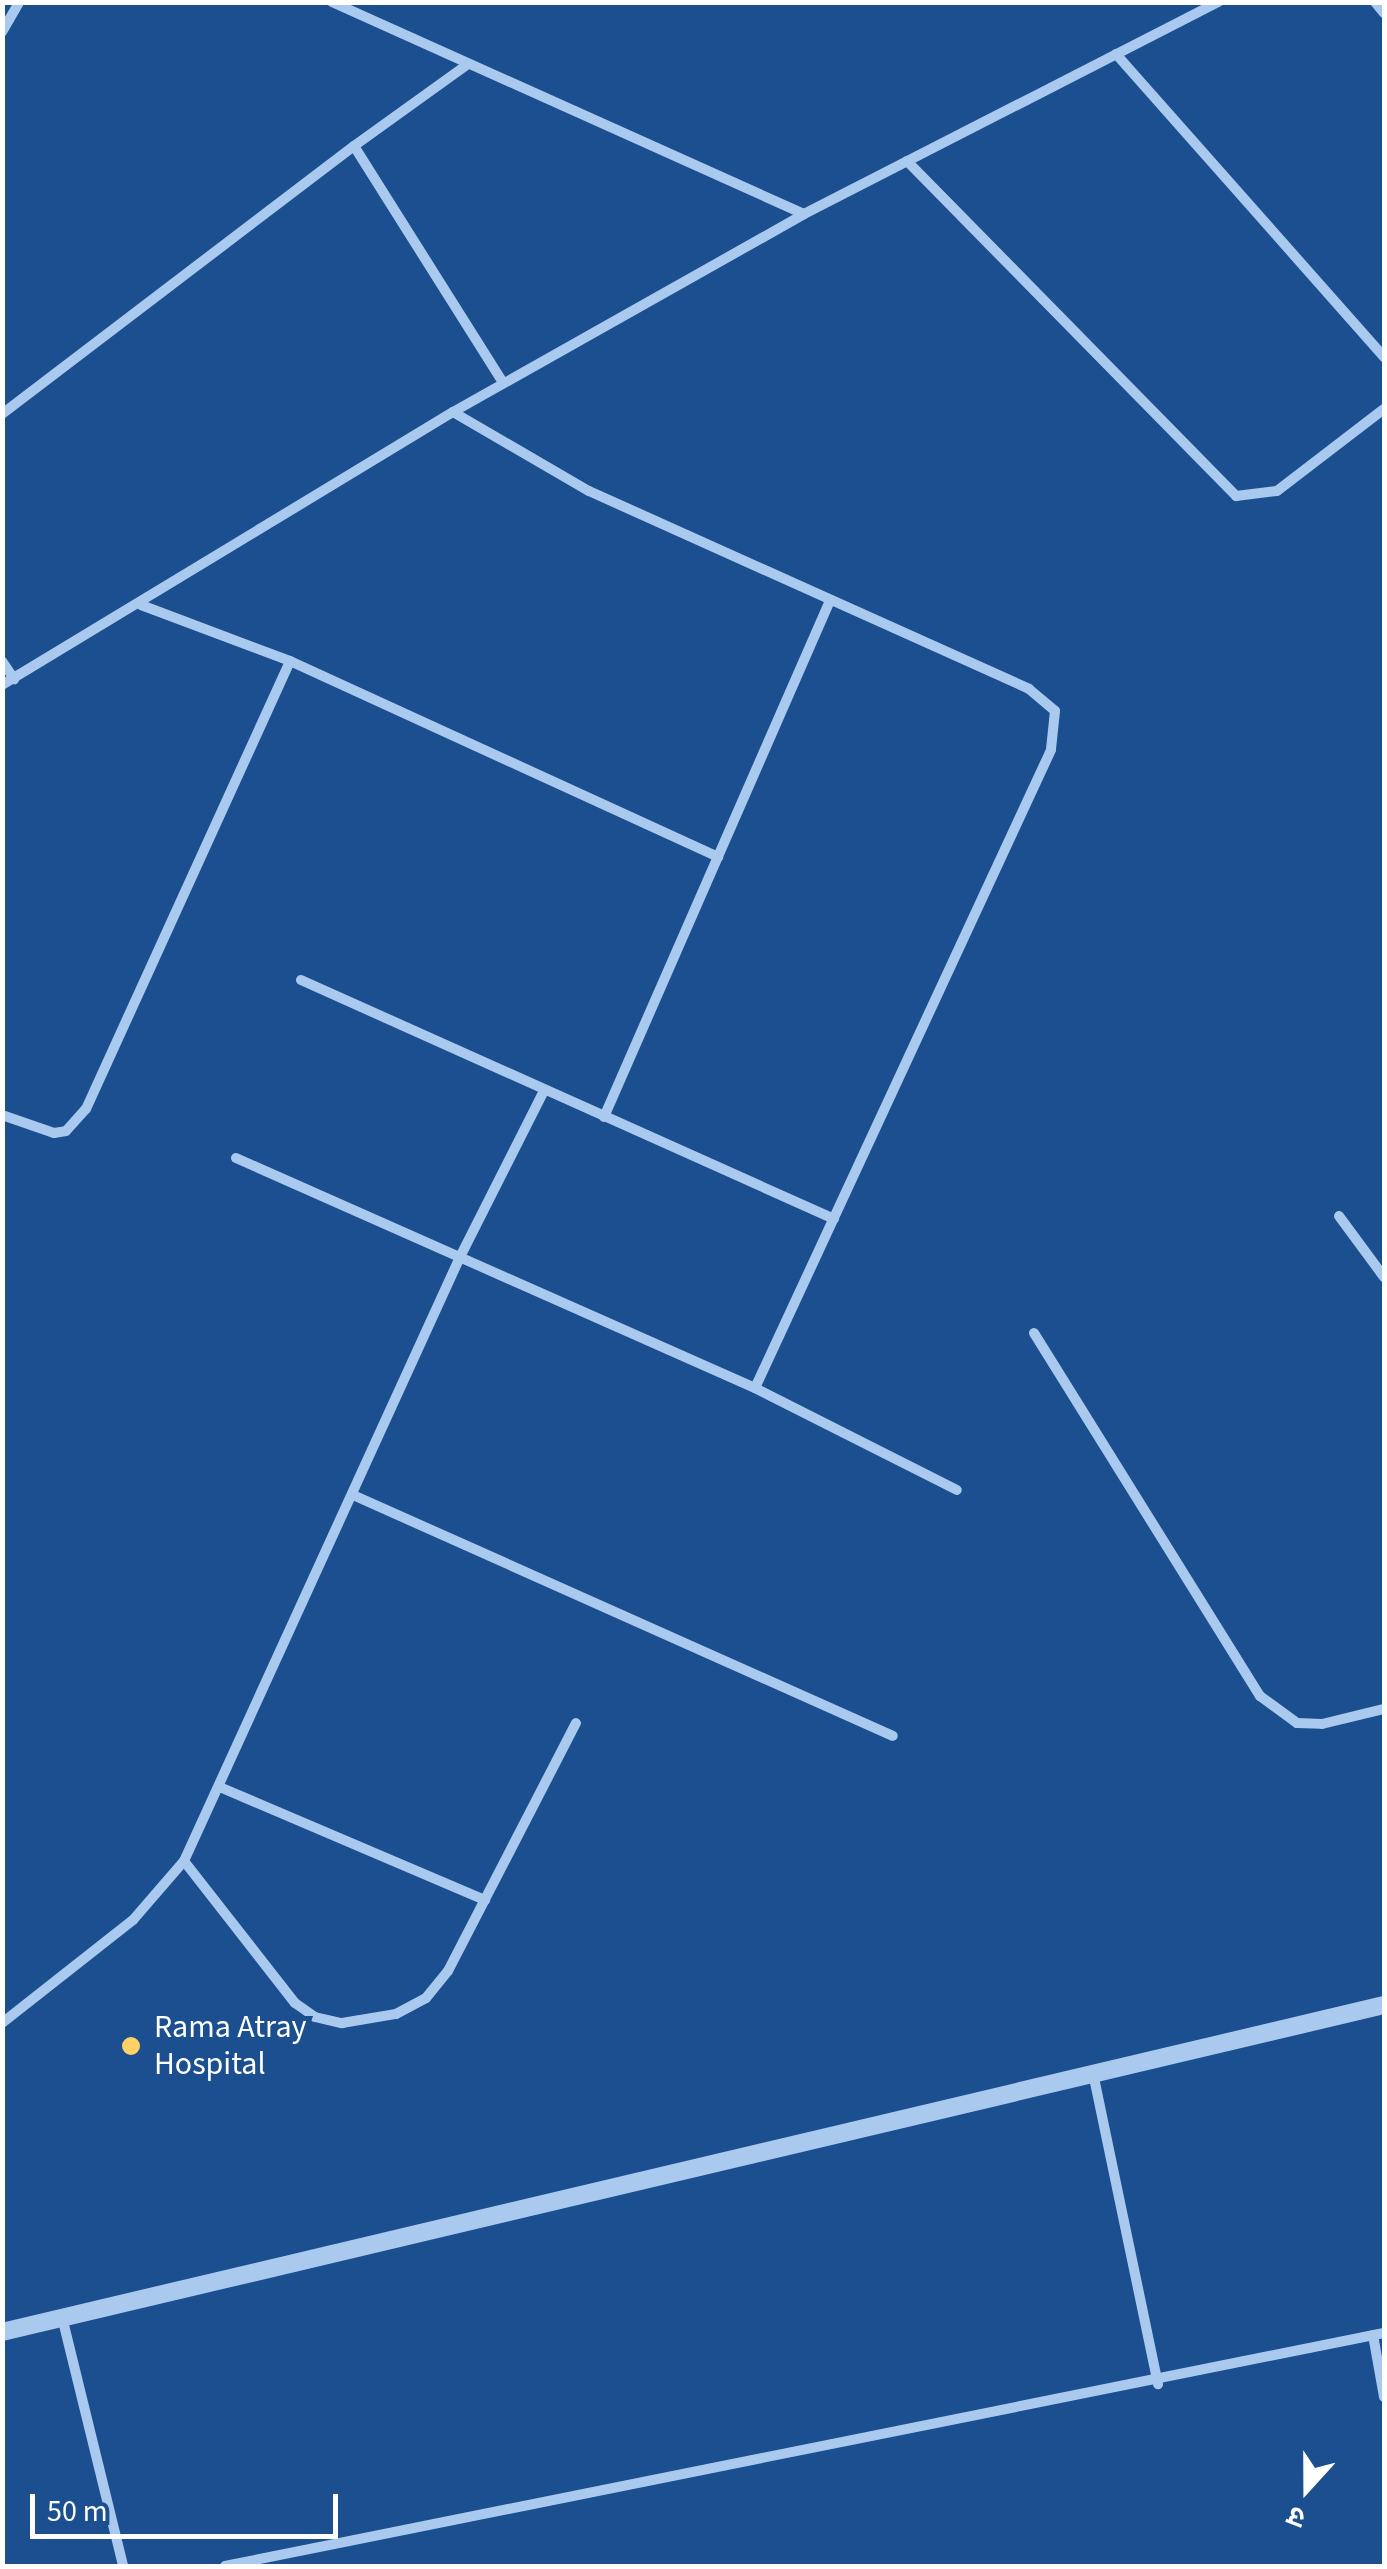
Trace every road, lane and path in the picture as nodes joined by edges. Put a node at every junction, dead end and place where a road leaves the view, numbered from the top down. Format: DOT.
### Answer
graph roads {
  1 [pos="19,2"];
  2 [pos="332,2"];
  3 [pos="1218,2"];
  4 [pos="1375,2"];
  5 [pos="1384,13"];
  6 [pos="2,32"];
  7 [pos="1116,54"];
  8 [pos="468,64"];
  9 [pos="354,146"];
  10 [pos="907,161"];
  11 [pos="804,214"];
  12 [pos="1384,357"];
  13 [pos="503,384"];
  14 [pos="1384,410"];
  15 [pos="453,412"];
  16 [pos="2,414"];
  17 [pos="828,603"];
  18 [pos="141,605"];
  19 [pos="2,661"];
  20 [pos="290,662"];
  21 [pos="14,679"];
  22 [pos="2,685"];
  23 [pos="718,857"];
  24 [pos="301,980"];
  25 [pos="544,1092"];
  26 [pos="2,1115"];
  27 [pos="604,1117"];
  28 [pos="236,1158"];
  29 [pos="1339,1216"];
  30 [pos="834,1218"];
  31 [pos="460,1257"];
  32 [pos="1384,1277"];
  33 [pos="1034,1333"];
  34 [pos="755,1388"];
  35 [pos="957,1490"];
  36 [pos="353,1496"];
  37 [pos="1384,1709"];
  38 [pos="576,1723"];
  39 [pos="893,1736"];
  40 [pos="222,1788"];
  41 [pos="184,1861"];
  42 [pos="485,1900"];
  43 [pos="1384,2005"];
  44 [pos="2,2023"];
  45 [pos="1093,2072"];
  46 [pos="63,2321"];
  47 [pos="4,2329"];
  48 [pos="1379,2334"];
  49 [pos="1158,2384"];
  50 [pos="1384,2397"];
  51 [pos="123,2566"];
  52 [pos="225,2566"];
  1 -- 6 [label="street"];
  2 -- 8 [label="street"];
  3 -- 7 [label="street"];
  4 -- 5 [label="street"];
  7 -- 10 [label="street"];
  7 -- 12 [label="street"];
  8 -- 9 [label="street"];
  8 -- 11 [label="street"];
  9 -- 13 [label="street"];
  9 -- 16 [label="street"];
  10 -- 11 [label="street"];
  10 -- 14 [label="street"];
  11 -- 13 [label="street"];
  13 -- 15 [label="street"];
  15 -- 17 [label="street"];
  15 -- 18 [label="street"];
  17 -- 23 [label="street"];
  17 -- 30 [label="street"];
  18 -- 20 [label="street"];
  18 -- 21 [label="street"];
  19 -- 21 [label="street"];
  20 -- 23 [label="street"];
  20 -- 26 [label="street"];
  21 -- 22 [label="street"];
  23 -- 27 [label="street"];
  24 -- 25 [label="street"];
  25 -- 27 [label="street"];
  25 -- 31 [label="street"];
  27 -- 30 [label="street"];
  28 -- 31 [label="street"];
  29 -- 32 [label="street"];
  30 -- 34 [label="street"];
  31 -- 34 [label="street"];
  31 -- 36 [label="street"];
  33 -- 37 [label="street"];
  34 -- 35 [label="street"];
  36 -- 39 [label="street"];
  36 -- 40 [label="street"];
  38 -- 42 [label="street"];
  40 -- 41 [label="street"];
  40 -- 42 [label="street"];
  41 -- 42 [label="street"];
  41 -- 44 [label="street"];
  43 -- 45 [label="street"];
  45 -- 46 [label="street"];
  45 -- 49 [label="street"];
  46 -- 47 [label="street"];
  46 -- 51 [label="street"];
  48 -- 49 [label="street"];
  48 -- 50 [label="street"];
  49 -- 52 [label="street"];
}
